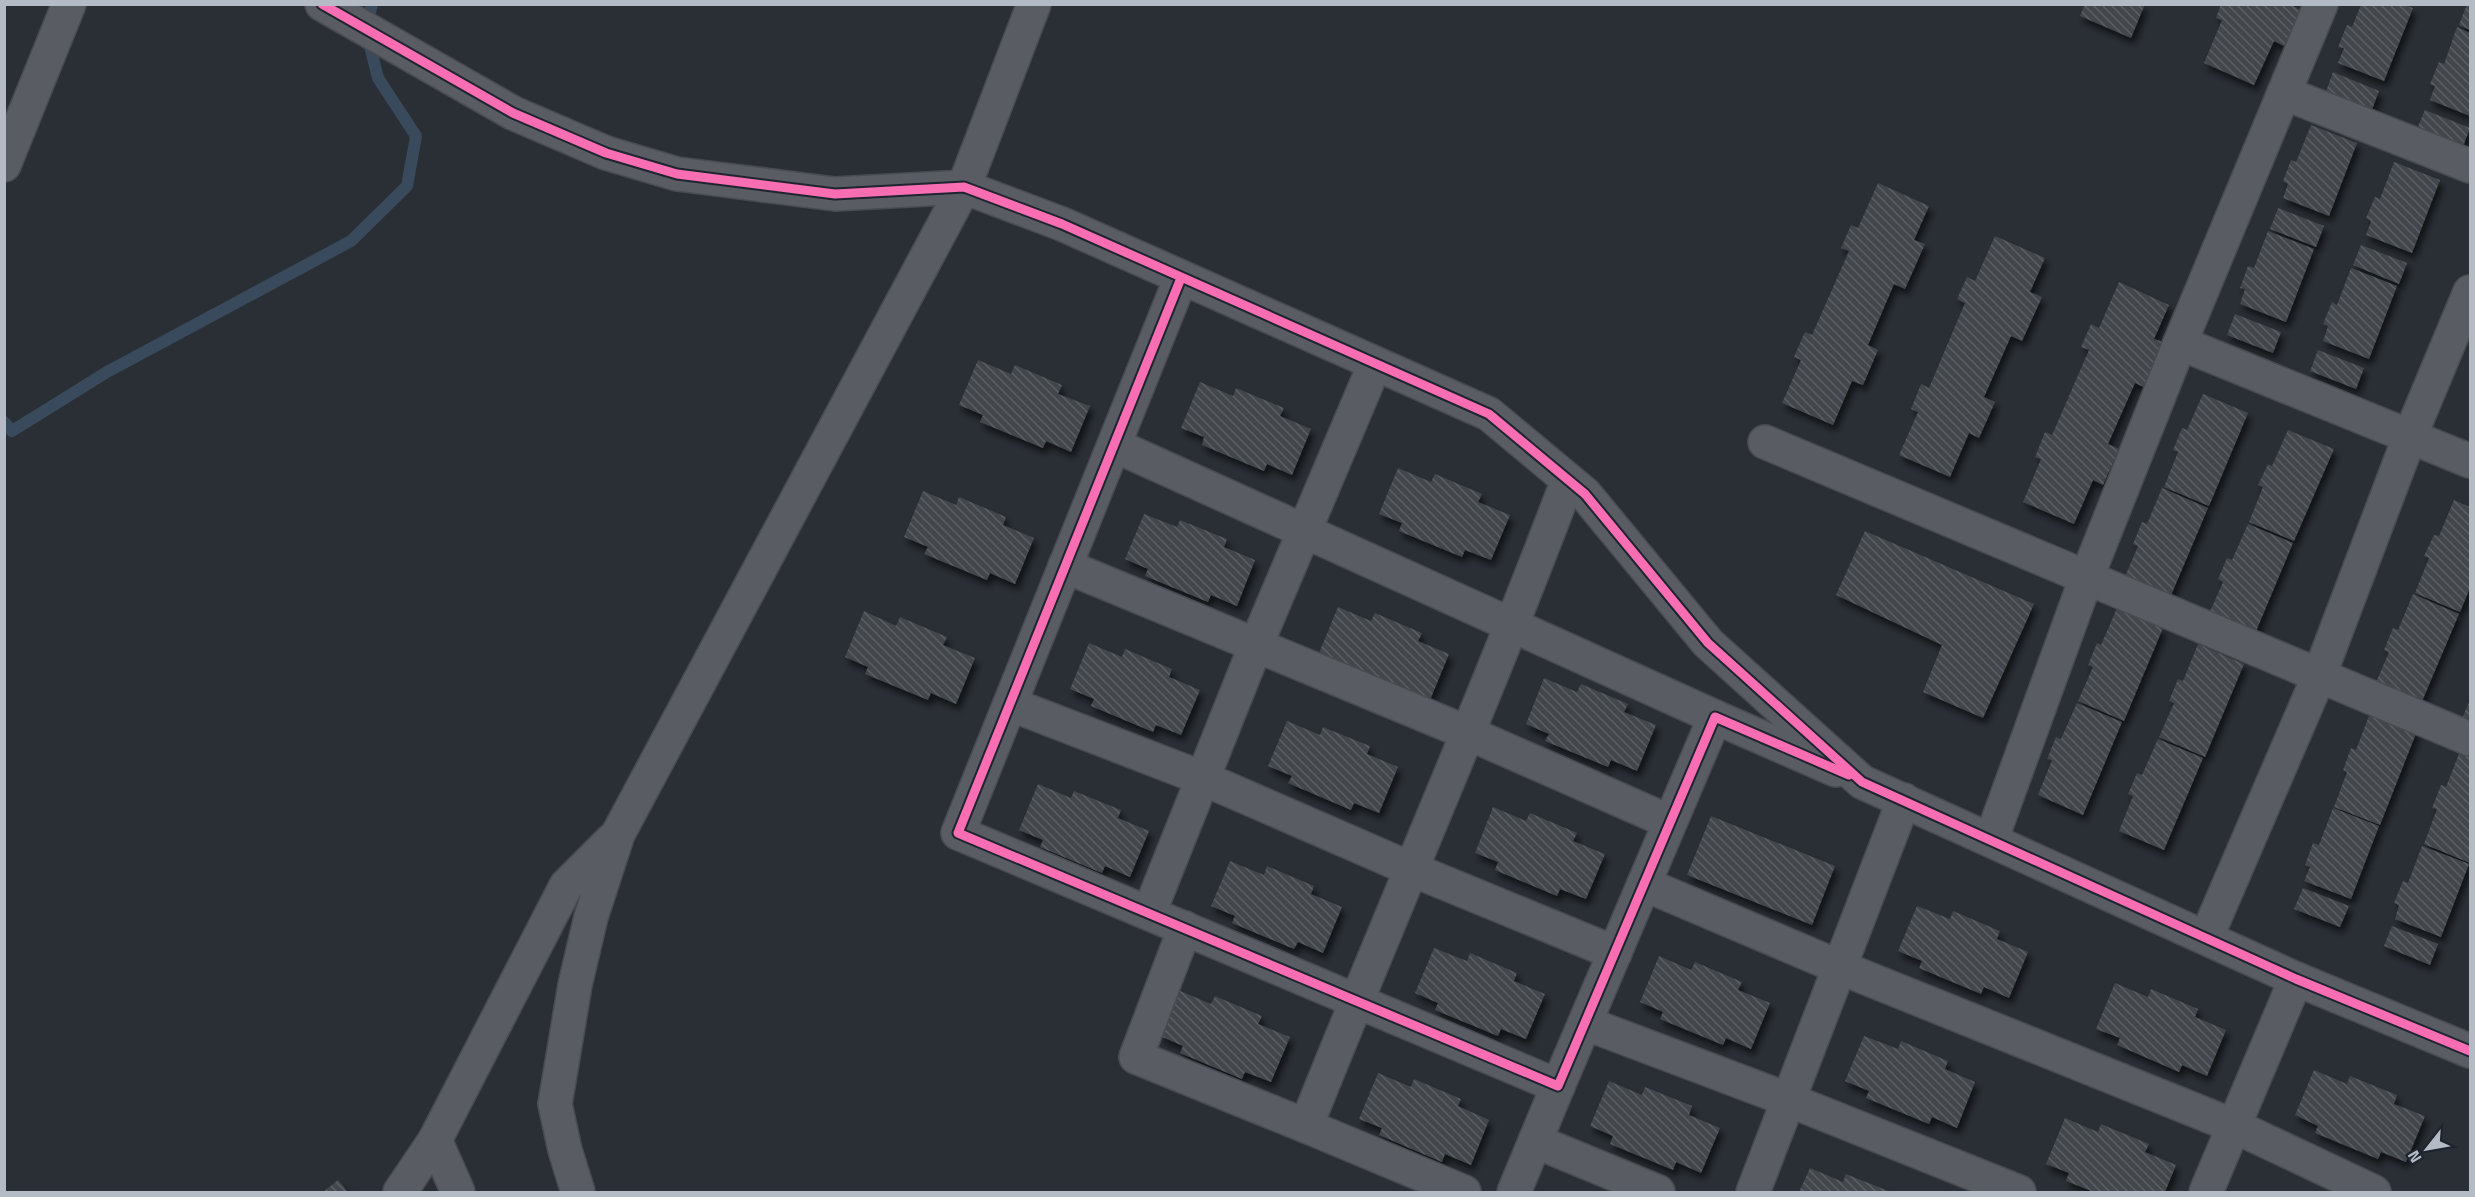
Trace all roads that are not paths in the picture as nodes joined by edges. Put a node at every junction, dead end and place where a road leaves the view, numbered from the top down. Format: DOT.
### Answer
graph roads {
  1 [pos="69,4"];
  2 [pos="322,4"];
  3 [pos="1034,4"];
  4 [pos="2321,4"];
  5 [pos="2284,93"];
  6 [pos="4,165"];
  7 [pos="2470,166"];
  8 [pos="964,187"];
  9 [pos="1181,278"];
  10 [pos="2470,292"];
  11 [pos="2180,343"];
  12 [pos="1375,364"];
  13 [pos="2410,436"];
  14 [pos="1765,442"];
  15 [pos="1114,445"];
  16 [pos="2470,461"];
  17 [pos="1568,480"];
  18 [pos="1305,531"];
  19 [pos="1065,566"];
  20 [pos="2086,579"];
  21 [pos="1514,626"];
  22 [pos="1256,645"];
  23 [pos="2319,676"];
  24 [pos="1010,704"];
  25 [pos="1715,717"];
  26 [pos="1468,733"];
  27 [pos="2470,739"];
  28 [pos="1202,778"];
  29 [pos="1862,782"];
  30 [pos="1904,800"];
  31 [pos="1670,822"];
  32 [pos="618,834"];
  33 [pos="1991,840"];
  34 [pos="1412,869"];
  35 [pos="1644,884"];
  36 [pos="1149,914"];
  37 [pos="1185,928"];
  38 [pos="2206,938"];
  39 [pos="1615,953"];
  40 [pos="1839,967"];
  41 [pos="2296,979"];
  42 [pos="1356,1000"];
  43 [pos="1585,1023"];
  44 [pos="2470,1051"];
  45 [pos="1558,1086"];
  46 [pos="1788,1100"];
  47 [pos="1306,1126"];
  48 [pos="2234,1126"];
  49 [pos="435,1140"];
  50 [pos="1535,1141"];
  51 [pos="400,1192"];
  52 [pos="458,1192"];
  53 [pos="578,1192"];
  54 [pos="1464,1192"];
  55 [pos="1514,1192"];
  56 [pos="1658,1192"];
  57 [pos="1753,1192"];
  58 [pos="2019,1192"];
  59 [pos="2206,1192"];
  60 [pos="2374,1192"];
  1 -- 6 [label="street"];
  2 -- 8 [label="street"];
  3 -- 8 [label="street"];
  4 -- 5 [label="street"];
  5 -- 7 [label="street"];
  5 -- 11 [label="street"];
  8 -- 9 [label="street"];
  8 -- 32 [label="street"];
  9 -- 12 [label="street"];
  9 -- 15 [label="street"];
  10 -- 13 [label="street"];
  11 -- 13 [label="street"];
  11 -- 20 [label="street"];
  12 -- 17 [label="street"];
  12 -- 18 [label="street"];
  13 -- 16 [label="street"];
  13 -- 23 [label="street"];
  14 -- 20 [label="street"];
  15 -- 18 [label="street"];
  15 -- 19 [label="street"];
  17 -- 21 [label="street"];
  17 -- 29 [label="street"];
  18 -- 21 [label="street"];
  18 -- 22 [label="street"];
  19 -- 22 [label="street"];
  19 -- 24 [label="street"];
  20 -- 23 [label="street"];
  20 -- 33 [label="street"];
  21 -- 25 [label="street"];
  21 -- 26 [label="street"];
  22 -- 26 [label="street"];
  22 -- 28 [label="street"];
  23 -- 27 [label="street"];
  23 -- 38 [label="street"];
  24 -- 28 [label="street"];
  24 -- 36 [label="street"];
  25 -- 29 [label="street"];
  25 -- 31 [label="street"];
  26 -- 31 [label="street"];
  26 -- 34 [label="street"];
  28 -- 34 [label="street"];
  28 -- 36 [label="street"];
  29 -- 30 [label="street"];
  30 -- 33 [label="street"];
  30 -- 40 [label="street"];
  31 -- 35 [label="street"];
  32 -- 49 [label="street"];
  32 -- 53 [label="street"];
  33 -- 38 [label="street"];
  34 -- 39 [label="street"];
  34 -- 42 [label="street"];
  35 -- 39 [label="street"];
  35 -- 40 [label="street"];
  36 -- 37 [label="street"];
  37 -- 42 [label="street"];
  37 -- 47 [label="street"];
  38 -- 41 [label="street"];
  39 -- 43 [label="street"];
  40 -- 46 [label="street"];
  40 -- 48 [label="street"];
  41 -- 44 [label="street"];
  41 -- 48 [label="street"];
  42 -- 45 [label="street"];
  42 -- 47 [label="street"];
  43 -- 45 [label="street"];
  43 -- 46 [label="street"];
  45 -- 50 [label="street"];
  46 -- 57 [label="street"];
  46 -- 58 [label="street"];
  47 -- 54 [label="street"];
  48 -- 59 [label="street"];
  48 -- 60 [label="street"];
  49 -- 51 [label="street"];
  49 -- 52 [label="street"];
  50 -- 55 [label="street"];
  50 -- 56 [label="street"];
}
